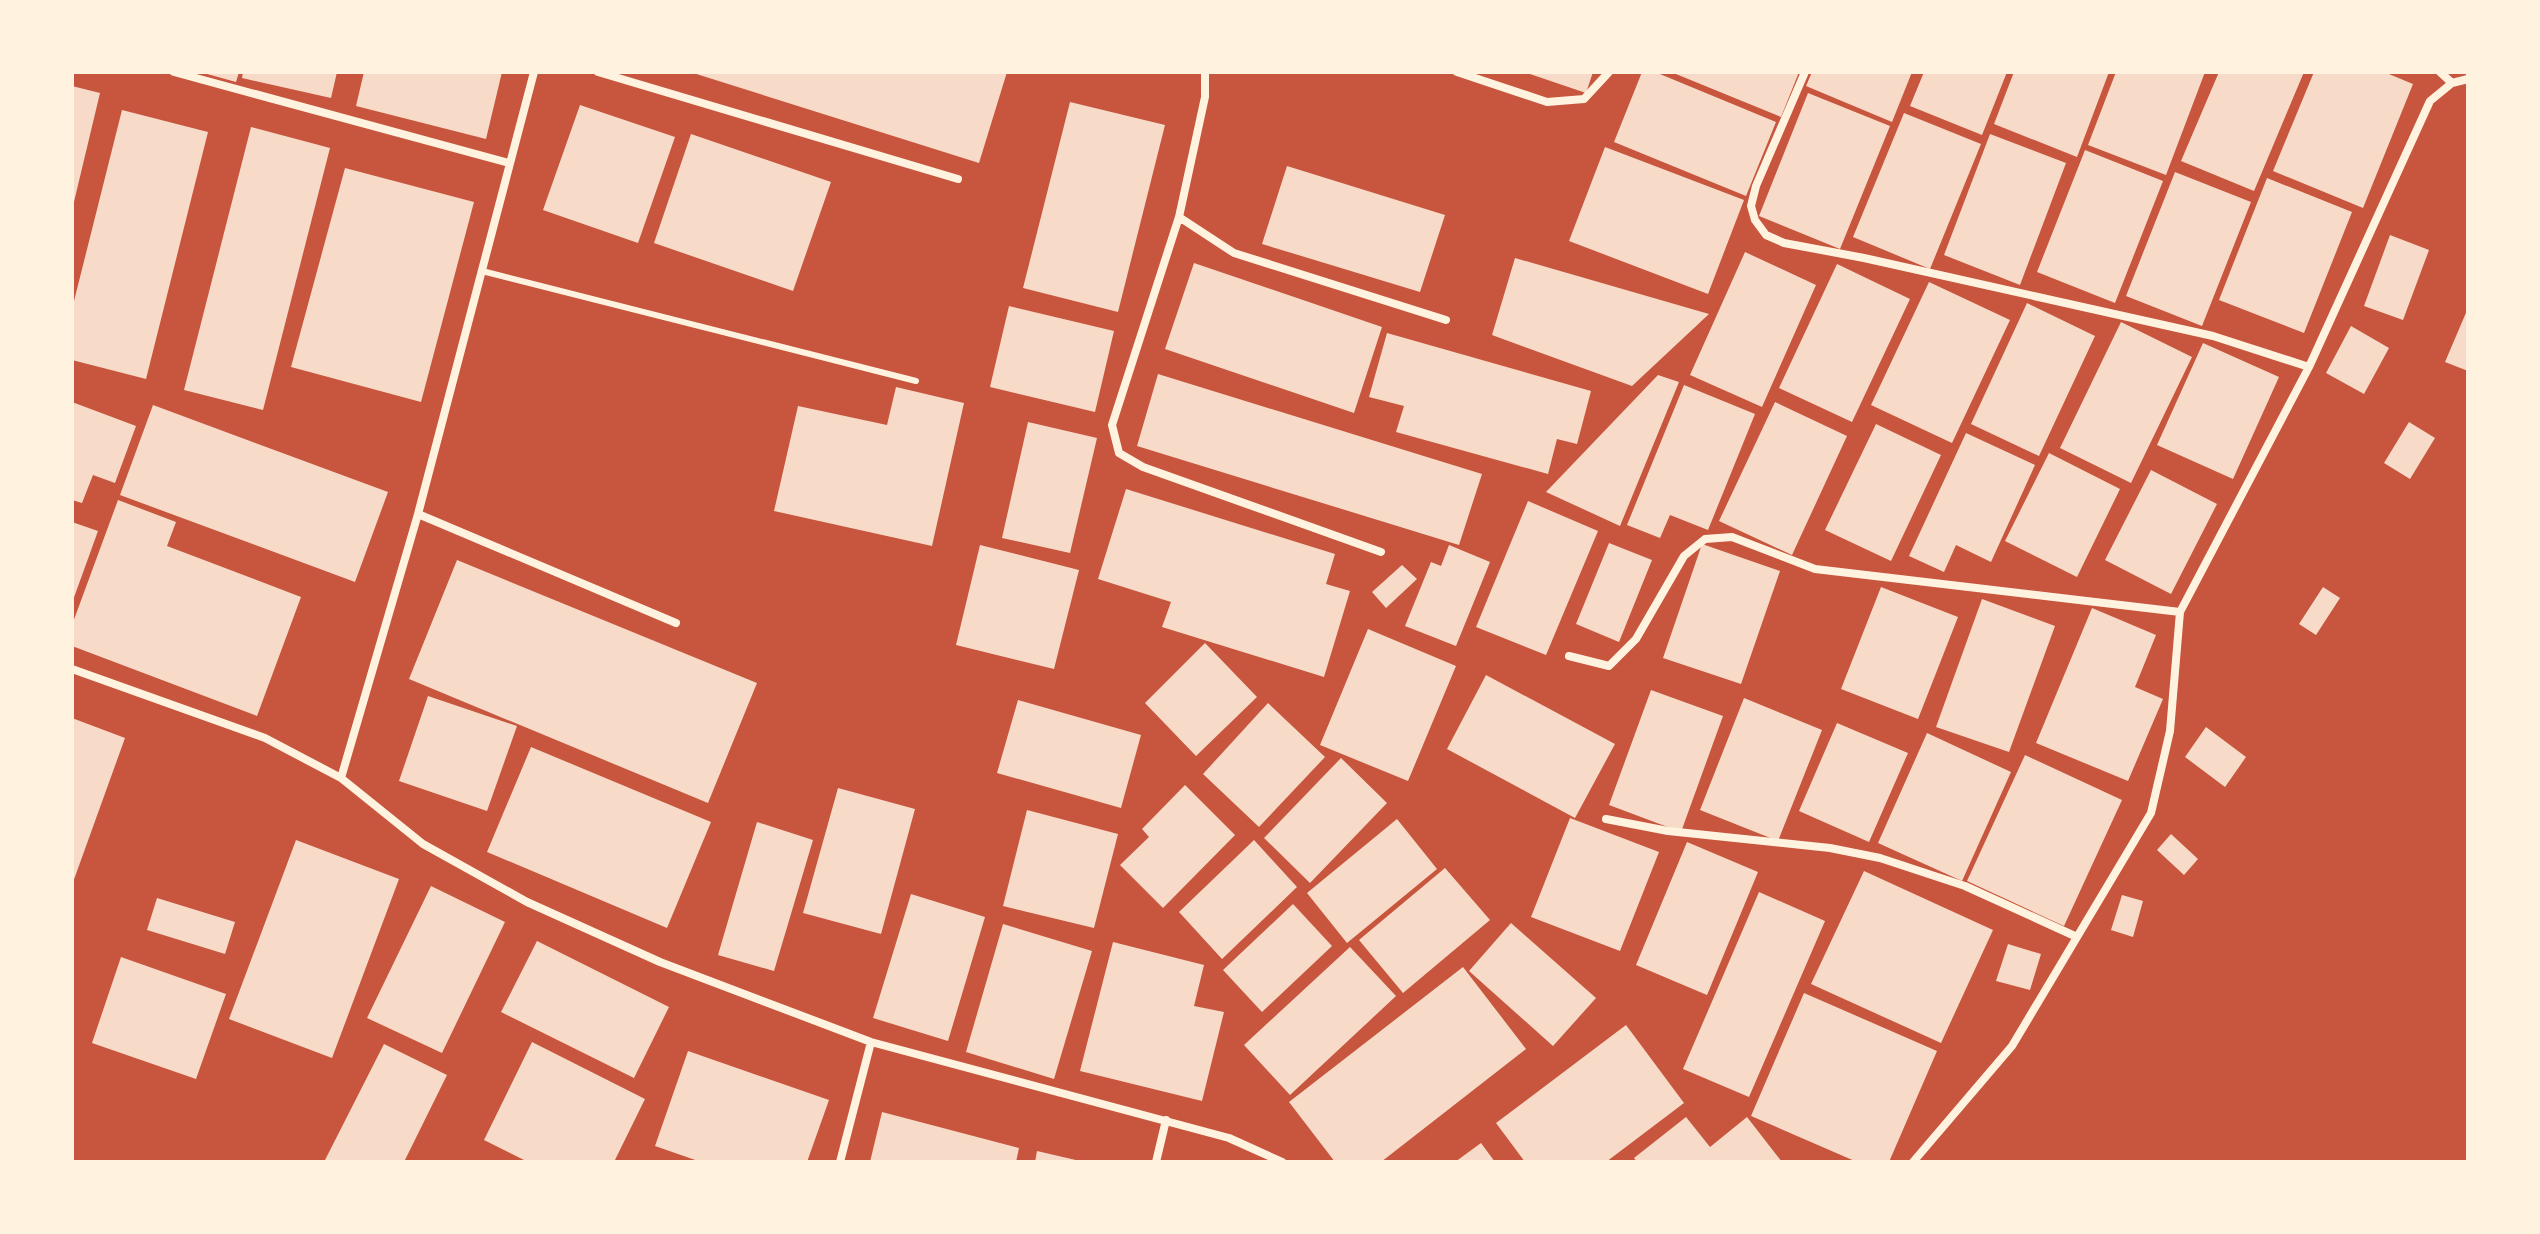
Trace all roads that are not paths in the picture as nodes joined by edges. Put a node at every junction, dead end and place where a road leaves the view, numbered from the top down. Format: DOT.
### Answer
graph roads {
  1 [pos="174,72"];
  2 [pos="534,72"];
  3 [pos="598,72"];
  4 [pos="1205,72"];
  5 [pos="1457,72"];
  6 [pos="1609,72"];
  7 [pos="1805,72"];
  8 [pos="2440,72"];
  9 [pos="2468,79"];
  10 [pos="2452,83"];
  11 [pos="509,163"];
  12 [pos="958,179"];
  13 [pos="1179,217"];
  14 [pos="482,271"];
  15 [pos="1446,320"];
  16 [pos="2309,367"];
  17 [pos="916,381"];
  18 [pos="418,514"];
  19 [pos="1381,552"];
  20 [pos="2180,612"];
  21 [pos="676,623"];
  22 [pos="1569,656"];
  23 [pos="72,669"];
  24 [pos="341,778"];
  25 [pos="1606,819"];
  26 [pos="2077,937"];
  27 [pos="871,1042"];
  28 [pos="1166,1120"];
  29 [pos="840,1162"];
  30 [pos="1156,1162"];
  31 [pos="1282,1162"];
  32 [pos="1913,1162"];
  1 -- 11 [label="street"];
  2 -- 11 [label="street"];
  3 -- 12 [label="street"];
  4 -- 13 [label="street"];
  5 -- 6 [label="street"];
  7 -- 16 [label="street"];
  8 -- 10 [label="street"];
  9 -- 10 [label="street"];
  10 -- 16 [label="street"];
  11 -- 14 [label="street"];
  13 -- 15 [label="street"];
  13 -- 19 [label="street"];
  14 -- 17 [label="lane"];
  14 -- 18 [label="street"];
  16 -- 20 [label="street"];
  18 -- 21 [label="street"];
  18 -- 24 [label="street"];
  20 -- 22 [label="street"];
  20 -- 26 [label="street"];
  23 -- 24 [label="street"];
  24 -- 27 [label="street"];
  25 -- 26 [label="street"];
  26 -- 32 [label="street"];
  27 -- 28 [label="street"];
  27 -- 29 [label="street"];
  28 -- 30 [label="street"];
  28 -- 31 [label="street"];
}
